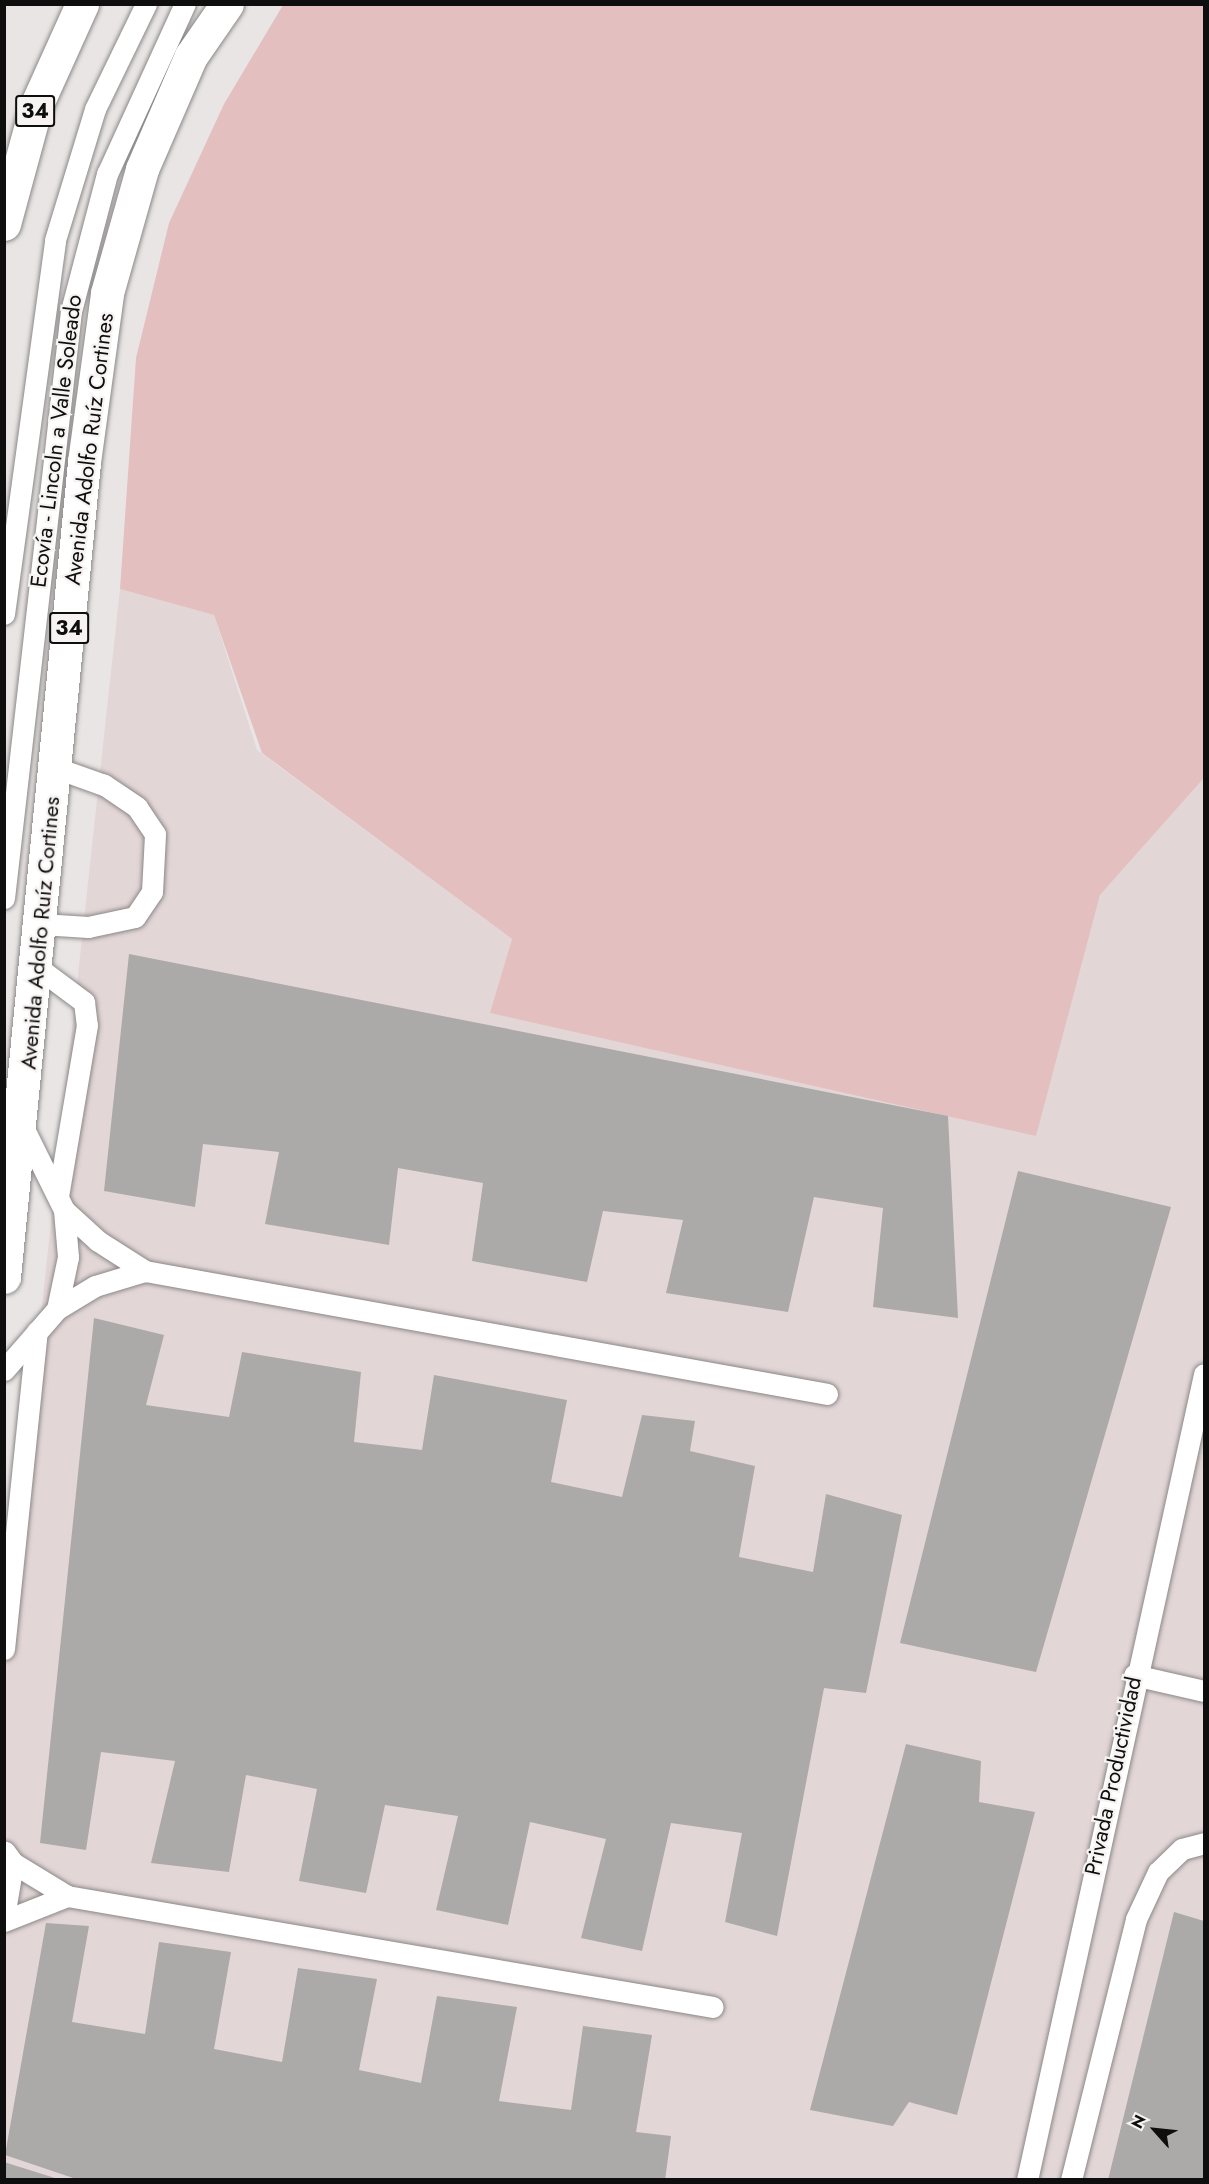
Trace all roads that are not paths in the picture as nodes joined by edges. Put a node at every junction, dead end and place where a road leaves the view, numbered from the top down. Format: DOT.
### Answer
graph roads {
  1 [pos="82,4"];
  2 [pos="146,4"];
  3 [pos="185,4"];
  4 [pos="227,4"];
  5 [pos="4,224"];
  6 [pos="4,614"];
  7 [pos="56,768"];
  8 [pos="4,898"];
  9 [pos="41,924"];
  10 [pos="37,967"];
  11 [pos="22,1125"];
  12 [pos="61,1203"];
  13 [pos="145,1271"];
  14 [pos="4,1277"];
  15 [pos="57,1309"];
  16 [pos="36,1332"];
  17 [pos="4,1370"];
  18 [pos="1204,1374"];
  19 [pos="827,1394"];
  20 [pos="4,1649"];
  21 [pos="1134,1675"];
  22 [pos="1204,1691"];
  23 [pos="1204,1843"];
  24 [pos="9,1857"];
  25 [pos="67,1896"];
  26 [pos="4,1919"];
  27 [pos="713,2007"];
  28 [pos="1027,2180"];
  29 [pos="1071,2180"];
  1 -- 5 [label="main road, 34"];
  2 -- 6 [label="lane"];
  3 -- 8 [label="lane, Ecovía - Lincoln a Valle Soleado"];
  4 -- 7 [label="main road, Avenida Adolfo Ruíz Cortines / 34"];
  7 -- 9 [label="main road, Avenida Adolfo Ruíz Cortines / 34"];
  7 -- 9 [label="lane"];
  9 -- 10 [label="main road, Avenida Adolfo Ruíz Cortines / 34"];
  10 -- 11 [label="main road, Avenida Adolfo Ruíz Cortines / 34"];
  10 -- 12 [label="lane"];
  11 -- 12 [label="lane"];
  11 -- 14 [label="main road, Avenida Adolfo Ruíz Cortines / 34"];
  12 -- 13 [label="lane"];
  12 -- 15 [label="lane"];
  13 -- 15 [label="lane"];
  13 -- 19 [label="lane"];
  15 -- 16 [label="lane"];
  16 -- 17 [label="lane"];
  16 -- 20 [label="lane"];
  18 -- 21 [label="lane, Privada Productividad"];
  21 -- 22 [label="lane"];
  21 -- 28 [label="lane, Privada Productividad"];
  23 -- 29 [label="lane"];
  24 -- 25 [label="lane"];
  24 -- 26 [label="lane"];
  25 -- 26 [label="lane"];
  25 -- 27 [label="lane"];
}
